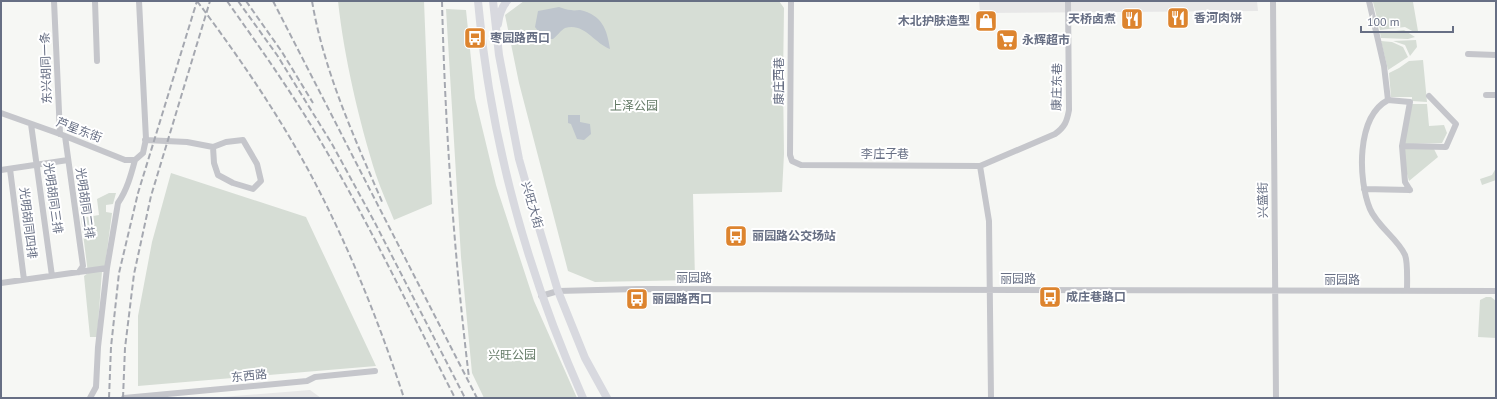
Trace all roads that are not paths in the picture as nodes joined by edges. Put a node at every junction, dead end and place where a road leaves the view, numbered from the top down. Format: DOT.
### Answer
graph roads {
  1 [pos="54,1"];
  2 [pos="95,1"];
  3 [pos="139,1"];
  4 [pos="478,1"];
  5 [pos="493,1"];
  6 [pos="507,1"];
  7 [pos="791,1"];
  8 [pos="1068,1"];
  9 [pos="1273,1"];
  10 [pos="1369,1"];
  11 [pos="497,33"];
  12 [pos="1468,54"];
  13 [pos="1496,55"];
  14 [pos="97,61"];
  15 [pos="1486,95"];
  16 [pos="1496,95"];
  17 [pos="1429,96"];
  18 [pos="1388,100"];
  19 [pos="1,113"];
  20 [pos="31,124"];
  21 [pos="63,135"];
  22 [pos="145,140"];
  23 [pos="1402,146"];
  24 [pos="213,147"];
  25 [pos="68,160"];
  26 [pos="135,160"];
  27 [pos="792,161"];
  28 [pos="37,164"];
  29 [pos="980,166"];
  30 [pos="10,169"];
  31 [pos="1,170"];
  32 [pos="1364,189"];
  33 [pos="107,268"];
  34 [pos="79,272"];
  35 [pos="52,276"];
  36 [pos="24,280"];
  37 [pos="1,283"];
  38 [pos="990,290"];
  39 [pos="558,291"];
  40 [pos="1276,291"];
  41 [pos="1407,291"];
  42 [pos="1496,291"];
  43 [pos="541,296"];
  44 [pos="376,370"];
  45 [pos="90,398"];
  46 [pos="124,398"];
  47 [pos="583,398"];
  48 [pos="606,398"];
  49 [pos="991,398"];
  50 [pos="1276,398"];
  1 -- 21 [label="street, 东兴胡同一条"];
  2 -- 14 [label="street"];
  3 -- 22 [label="street"];
  4 -- 43 [label="main road, 兴旺大街"];
  5 -- 11 [label="main road, 兴旺大街"];
  6 -- 11 [label="main road"];
  7 -- 27 [label="street, 康庄西巷"];
  8 -- 29 [label="street, 康庄东巷"];
  9 -- 40 [label="street, 兴盛街"];
  10 -- 18 [label="street"];
  11 -- 39 [label="main road, 兴旺大街"];
  12 -- 13 [label="street"];
  15 -- 16 [label="street"];
  17 -- 23 [label="street"];
  18 -- 23 [label="street"];
  18 -- 32 [label="street"];
  19 -- 20 [label="street, 芦星东街"];
  20 -- 21 [label="street, 芦星东街"];
  20 -- 28 [label="street, 光明胡同三排"];
  21 -- 25 [label="street, 光明胡同二排"];
  21 -- 26 [label="street, 芦星东街"];
  22 -- 24 [label="street"];
  22 -- 26 [label="street"];
  23 -- 32 [label="street"];
  24 -- 24 [label="street"];
  25 -- 28 [label="street"];
  25 -- 34 [label="street, 光明胡同二排"];
  26 -- 33 [label="street"];
  27 -- 29 [label="street, 李庄子巷"];
  28 -- 30 [label="street"];
  28 -- 35 [label="street, 光明胡同三排"];
  29 -- 38 [label="street"];
  30 -- 31 [label="street"];
  30 -- 36 [label="street, 光明胡同四排"];
  32 -- 41 [label="street"];
  33 -- 34 [label="street"];
  33 -- 45 [label="street"];
  34 -- 35 [label="street"];
  35 -- 36 [label="street"];
  36 -- 37 [label="street"];
  38 -- 39 [label="street, 丽园路"];
  38 -- 40 [label="street, 丽园路"];
  38 -- 49 [label="street"];
  39 -- 43 [label="street, 丽园路"];
  39 -- 48 [label="main road, 兴旺大街"];
  40 -- 41 [label="street, 丽园路"];
  40 -- 50 [label="street, 兴盛街"];
  41 -- 42 [label="street, 丽园路"];
  43 -- 47 [label="main road, 兴旺大街"];
  44 -- 46 [label="street, 东西路"];
}
